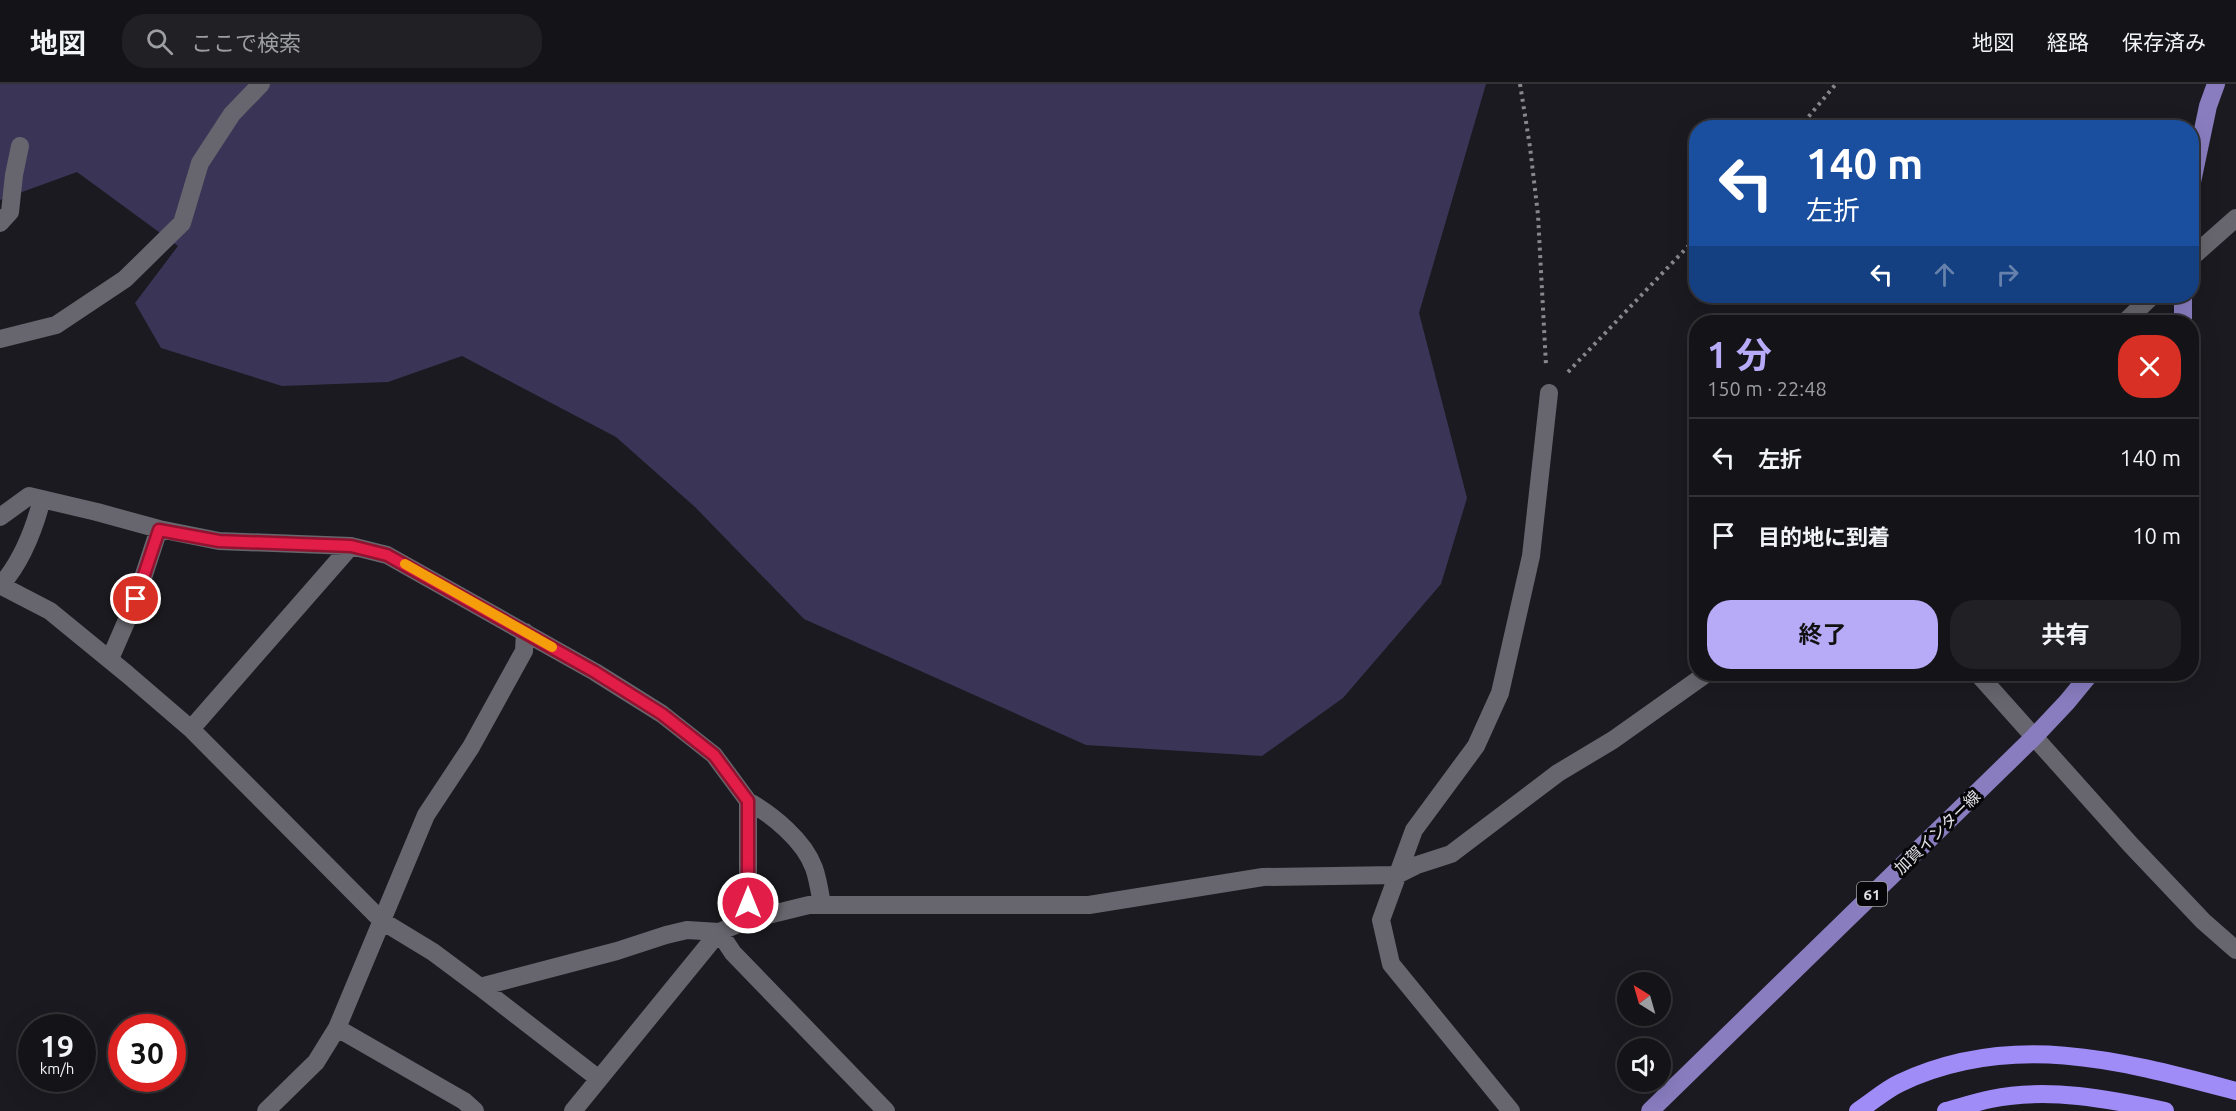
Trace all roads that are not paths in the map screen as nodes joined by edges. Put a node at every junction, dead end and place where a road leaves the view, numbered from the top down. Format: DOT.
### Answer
graph roads {
  1 [pos="261,84"];
  2 [pos="2216,84"];
  3 [pos="20,146"];
  4 [pos="2199,149"];
  5 [pos="2236,218"];
  6 [pos="0,224"];
  7 [pos="2199,251"];
  8 [pos="2145,303"];
  9 [pos="2132,315"];
  10 [pos="0,339"];
  11 [pos="1549,393"];
  12 [pos="42,500"];
  13 [pos="0,517"];
  14 [pos="159,530"];
  15 [pos="351,546"];
  16 [pos="1,585"];
  17 [pos="525,632"];
  18 [pos="110,659"];
  19 [pos="1696,681"];
  20 [pos="1984,681"];
  21 [pos="2084,681"];
  22 [pos="191,729"];
  23 [pos="2033,738"];
  24 [pos="748,801"];
  25 [pos="1397,875"];
  26 [pos="822,905"];
  27 [pos="748,920"];
  28 [pos="382,921"];
  29 [pos="719,932"];
  30 [pos="2236,950"];
  31 [pos="480,987"];
  32 [pos="337,1028"];
  33 [pos="598,1079"];
  34 [pos="2236,1091"];
  35 [pos="266,1111"];
  36 [pos="475,1111"];
  37 [pos="573,1111"];
  38 [pos="886,1111"];
  39 [pos="1511,1111"];
  40 [pos="1650,1111"];
  41 [pos="1858,1111"];
  42 [pos="1946,1111"];
  43 [pos="2165,1111"];
  1 -- 10 [label="street"];
  2 -- 4 [label="main road"];
  3 -- 6 [label="street"];
  5 -- 7 [label="street"];
  8 -- 9 [label="street"];
  11 -- 25 [label="street"];
  12 -- 13 [label="street"];
  12 -- 14 [label="street"];
  12 -- 16 [label="street"];
  14 -- 15 [label="street"];
  14 -- 18 [label="street"];
  15 -- 17 [label="street"];
  15 -- 22 [label="street"];
  16 -- 18 [label="street"];
  17 -- 24 [label="street"];
  17 -- 28 [label="street"];
  18 -- 22 [label="street"];
  19 -- 25 [label="street"];
  20 -- 23 [label="street"];
  21 -- 23 [label="main road, 加賀インター線 / 61"];
  22 -- 28 [label="street"];
  23 -- 30 [label="street"];
  23 -- 40 [label="main road, 加賀インター線 / 61"];
  24 -- 26 [label="street"];
  24 -- 27 [label="street"];
  25 -- 26 [label="street"];
  25 -- 39 [label="street"];
  26 -- 27 [label="street"];
  27 -- 29 [label="street"];
  28 -- 31 [label="street"];
  28 -- 32 [label="street"];
  29 -- 31 [label="street"];
  29 -- 33 [label="street"];
  29 -- 38 [label="street"];
  31 -- 33 [label="street"];
  32 -- 35 [label="street"];
  32 -- 36 [label="street"];
  33 -- 37 [label="street"];
  34 -- 41 [label="highway"];
  42 -- 43 [label="highway"];
}
